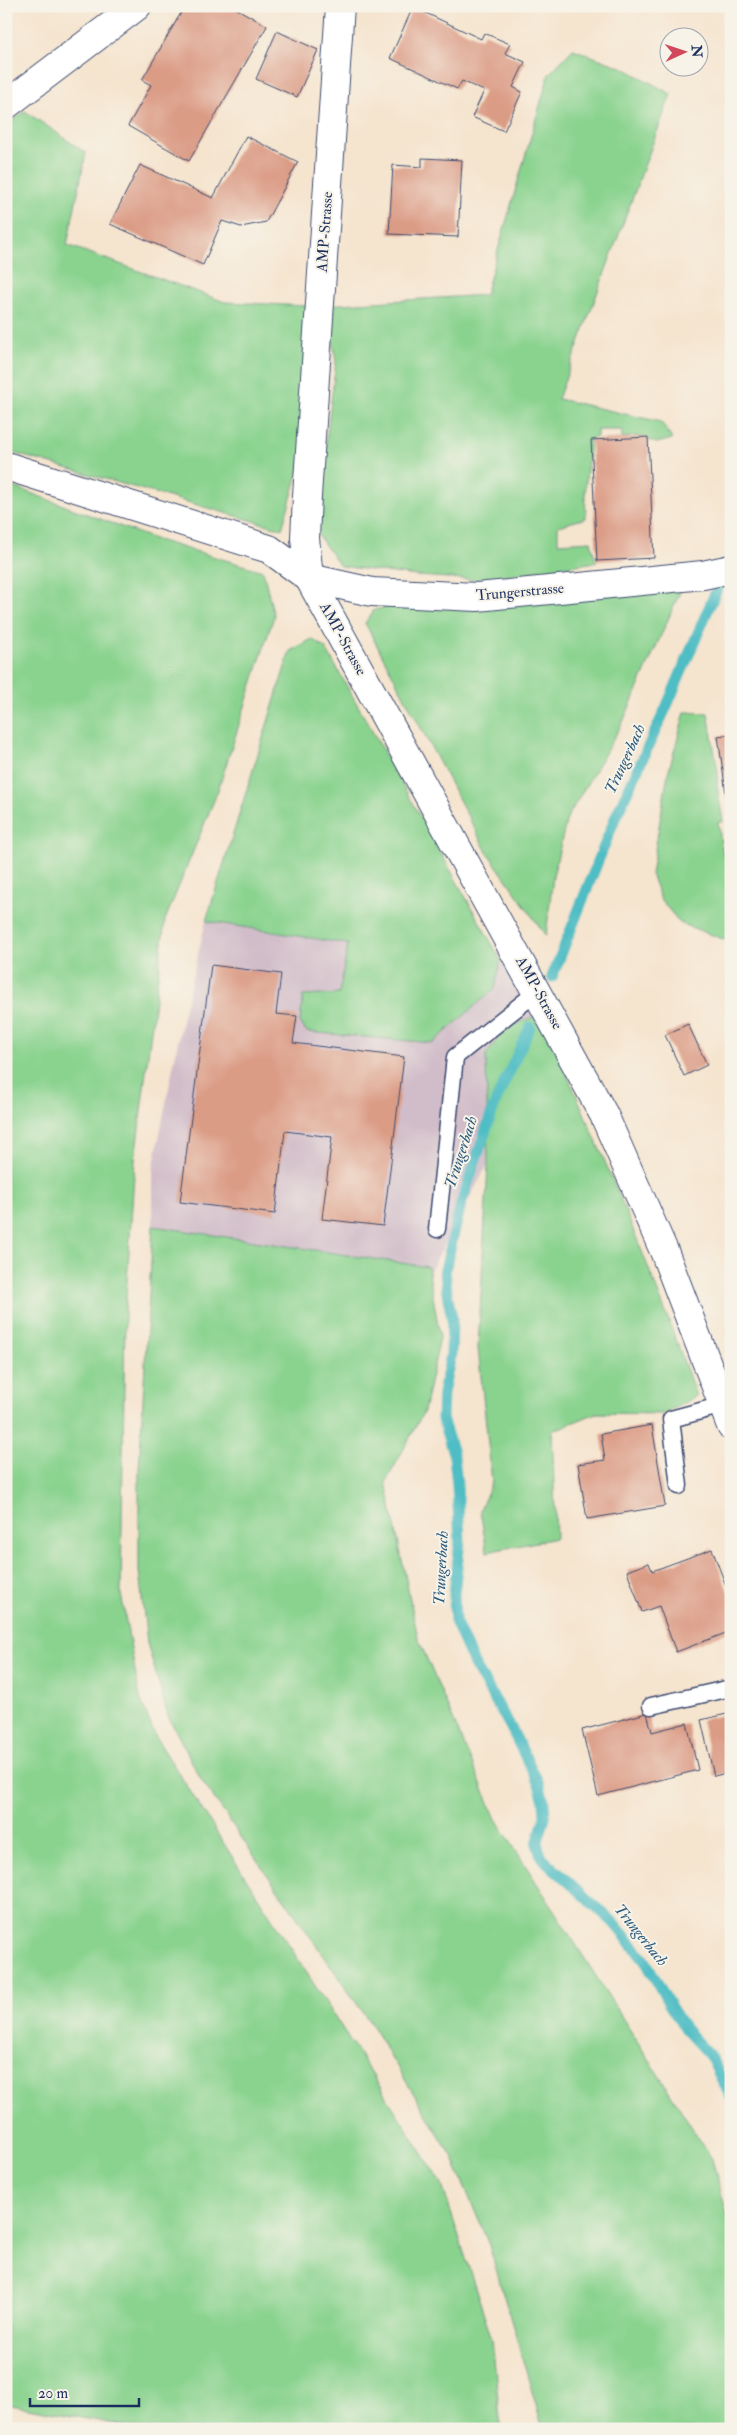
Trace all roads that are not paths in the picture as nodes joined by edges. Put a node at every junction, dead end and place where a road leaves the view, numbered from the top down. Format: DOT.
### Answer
graph roads {
  1 [pos="137,6"];
  2 [pos="340,6"];
  3 [pos="6,105"];
  4 [pos="6,466"];
  5 [pos="731,569"];
  6 [pos="309,578"];
  7 [pos="538,992"];
  8 [pos="437,1229"];
  9 [pos="727,1416"];
  10 [pos="679,1486"];
  11 [pos="731,1688"];
  12 [pos="651,1706"];
  1 -- 3 [label="street"];
  2 -- 6 [label="street, AMP-Strasse"];
  4 -- 6 [label="street, AMP-Strasse"];
  5 -- 6 [label="street, Trungerstrasse"];
  6 -- 7 [label="street, AMP-Strasse"];
  7 -- 8 [label="lane"];
  7 -- 9 [label="street, AMP-Strasse"];
  9 -- 10 [label="lane"];
  11 -- 12 [label="lane"];
}
